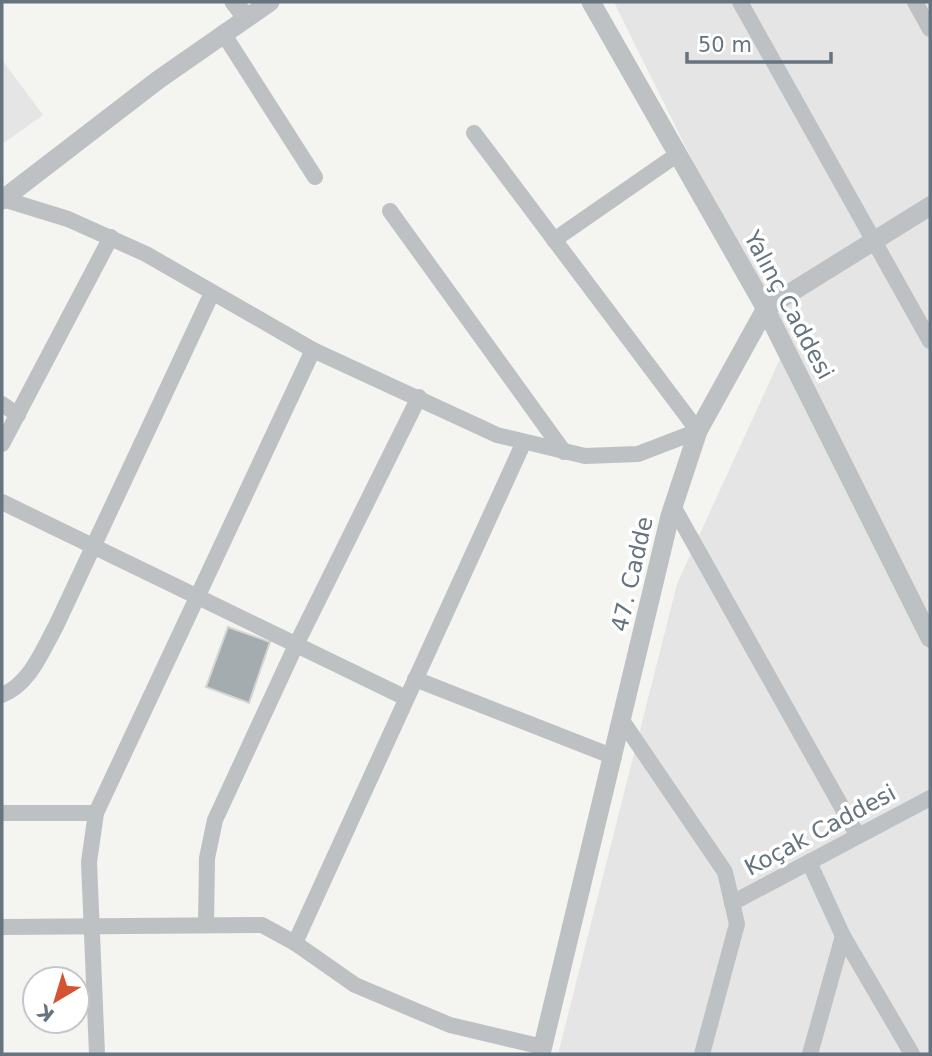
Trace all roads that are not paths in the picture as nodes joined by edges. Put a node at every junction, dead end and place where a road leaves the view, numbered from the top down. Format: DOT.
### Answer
graph roads {
  1 [pos="270,2"];
  2 [pos="592,2"];
  3 [pos="740,2"];
  4 [pos="915,2"];
  5 [pos="240,9"];
  6 [pos="930,29"];
  7 [pos="223,33"];
  8 [pos="474,133"];
  9 [pos="678,154"];
  10 [pos="315,177"];
  11 [pos="2,200"];
  12 [pos="930,206"];
  13 [pos="390,211"];
  14 [pos="111,237"];
  15 [pos="554,240"];
  16 [pos="874,241"];
  17 [pos="212,293"];
  18 [pos="766,308"];
  19 [pos="930,341"];
  20 [pos="313,351"];
  21 [pos="419,397"];
  22 [pos="2,404"];
  23 [pos="18,415"];
  24 [pos="698,431"];
  25 [pos="2,443"];
  26 [pos="523,444"];
  27 [pos="564,452"];
  28 [pos="2,502"];
  29 [pos="673,506"];
  30 [pos="92,547"];
  31 [pos="197,598"];
  32 [pos="930,638"];
  33 [pos="296,645"];
  34 [pos="415,679"];
  35 [pos="2,695"];
  36 [pos="406,698"];
  37 [pos="622,722"];
  38 [pos="614,757"];
  39 [pos="930,798"];
  40 [pos="2,813"];
  41 [pos="96,813"];
  42 [pos="858,836"];
  43 [pos="809,862"];
  44 [pos="732,903"];
  45 [pos="206,925"];
  46 [pos="93,926"];
  47 [pos="2,927"];
  48 [pos="843,936"];
  49 [pos="295,943"];
  50 [pos="542,1051"];
  51 [pos="97,1054"];
  52 [pos="702,1054"];
  53 [pos="810,1054"];
  54 [pos="912,1054"];
  1 -- 5 [label="street"];
  2 -- 9 [label="street, Yalınç Caddesi"];
  3 -- 16 [label="street"];
  4 -- 6 [label="street"];
  5 -- 7 [label="street"];
  7 -- 10 [label="street"];
  7 -- 11 [label="street"];
  8 -- 15 [label="street"];
  9 -- 15 [label="street"];
  9 -- 18 [label="street, Yalınç Caddesi"];
  11 -- 14 [label="street"];
  12 -- 16 [label="street, 47. Cadde"];
  13 -- 27 [label="street"];
  14 -- 17 [label="street"];
  14 -- 23 [label="street"];
  15 -- 24 [label="street"];
  16 -- 18 [label="street, 47. Cadde"];
  16 -- 19 [label="street"];
  17 -- 20 [label="street"];
  17 -- 30 [label="street"];
  18 -- 24 [label="street, 47. Cadde"];
  18 -- 32 [label="street, Yalınç Caddesi"];
  20 -- 21 [label="street"];
  20 -- 31 [label="street"];
  21 -- 26 [label="street"];
  21 -- 33 [label="street"];
  22 -- 23 [label="street"];
  23 -- 25 [label="street"];
  24 -- 27 [label="street"];
  24 -- 29 [label="street, 47. Cadde"];
  26 -- 27 [label="street"];
  26 -- 34 [label="street"];
  28 -- 30 [label="street"];
  29 -- 37 [label="street, 47. Cadde"];
  29 -- 42 [label="street"];
  30 -- 31 [label="street"];
  30 -- 35 [label="street"];
  31 -- 33 [label="street"];
  31 -- 41 [label="street"];
  33 -- 36 [label="street"];
  33 -- 45 [label="street"];
  34 -- 36 [label="street"];
  34 -- 38 [label="street"];
  36 -- 49 [label="street"];
  37 -- 38 [label="street, 47. Cadde"];
  37 -- 44 [label="street"];
  38 -- 50 [label="street, 47. Cadde"];
  39 -- 42 [label="street, Koçak Caddesi"];
  40 -- 41 [label="street"];
  41 -- 46 [label="street"];
  42 -- 43 [label="street, Koçak Caddesi"];
  43 -- 44 [label="street, Koçak Caddesi"];
  43 -- 48 [label="street"];
  44 -- 52 [label="street"];
  45 -- 46 [label="street"];
  45 -- 49 [label="street"];
  46 -- 47 [label="street"];
  46 -- 51 [label="street"];
  48 -- 53 [label="street"];
  48 -- 54 [label="street"];
  49 -- 50 [label="street"];
}
